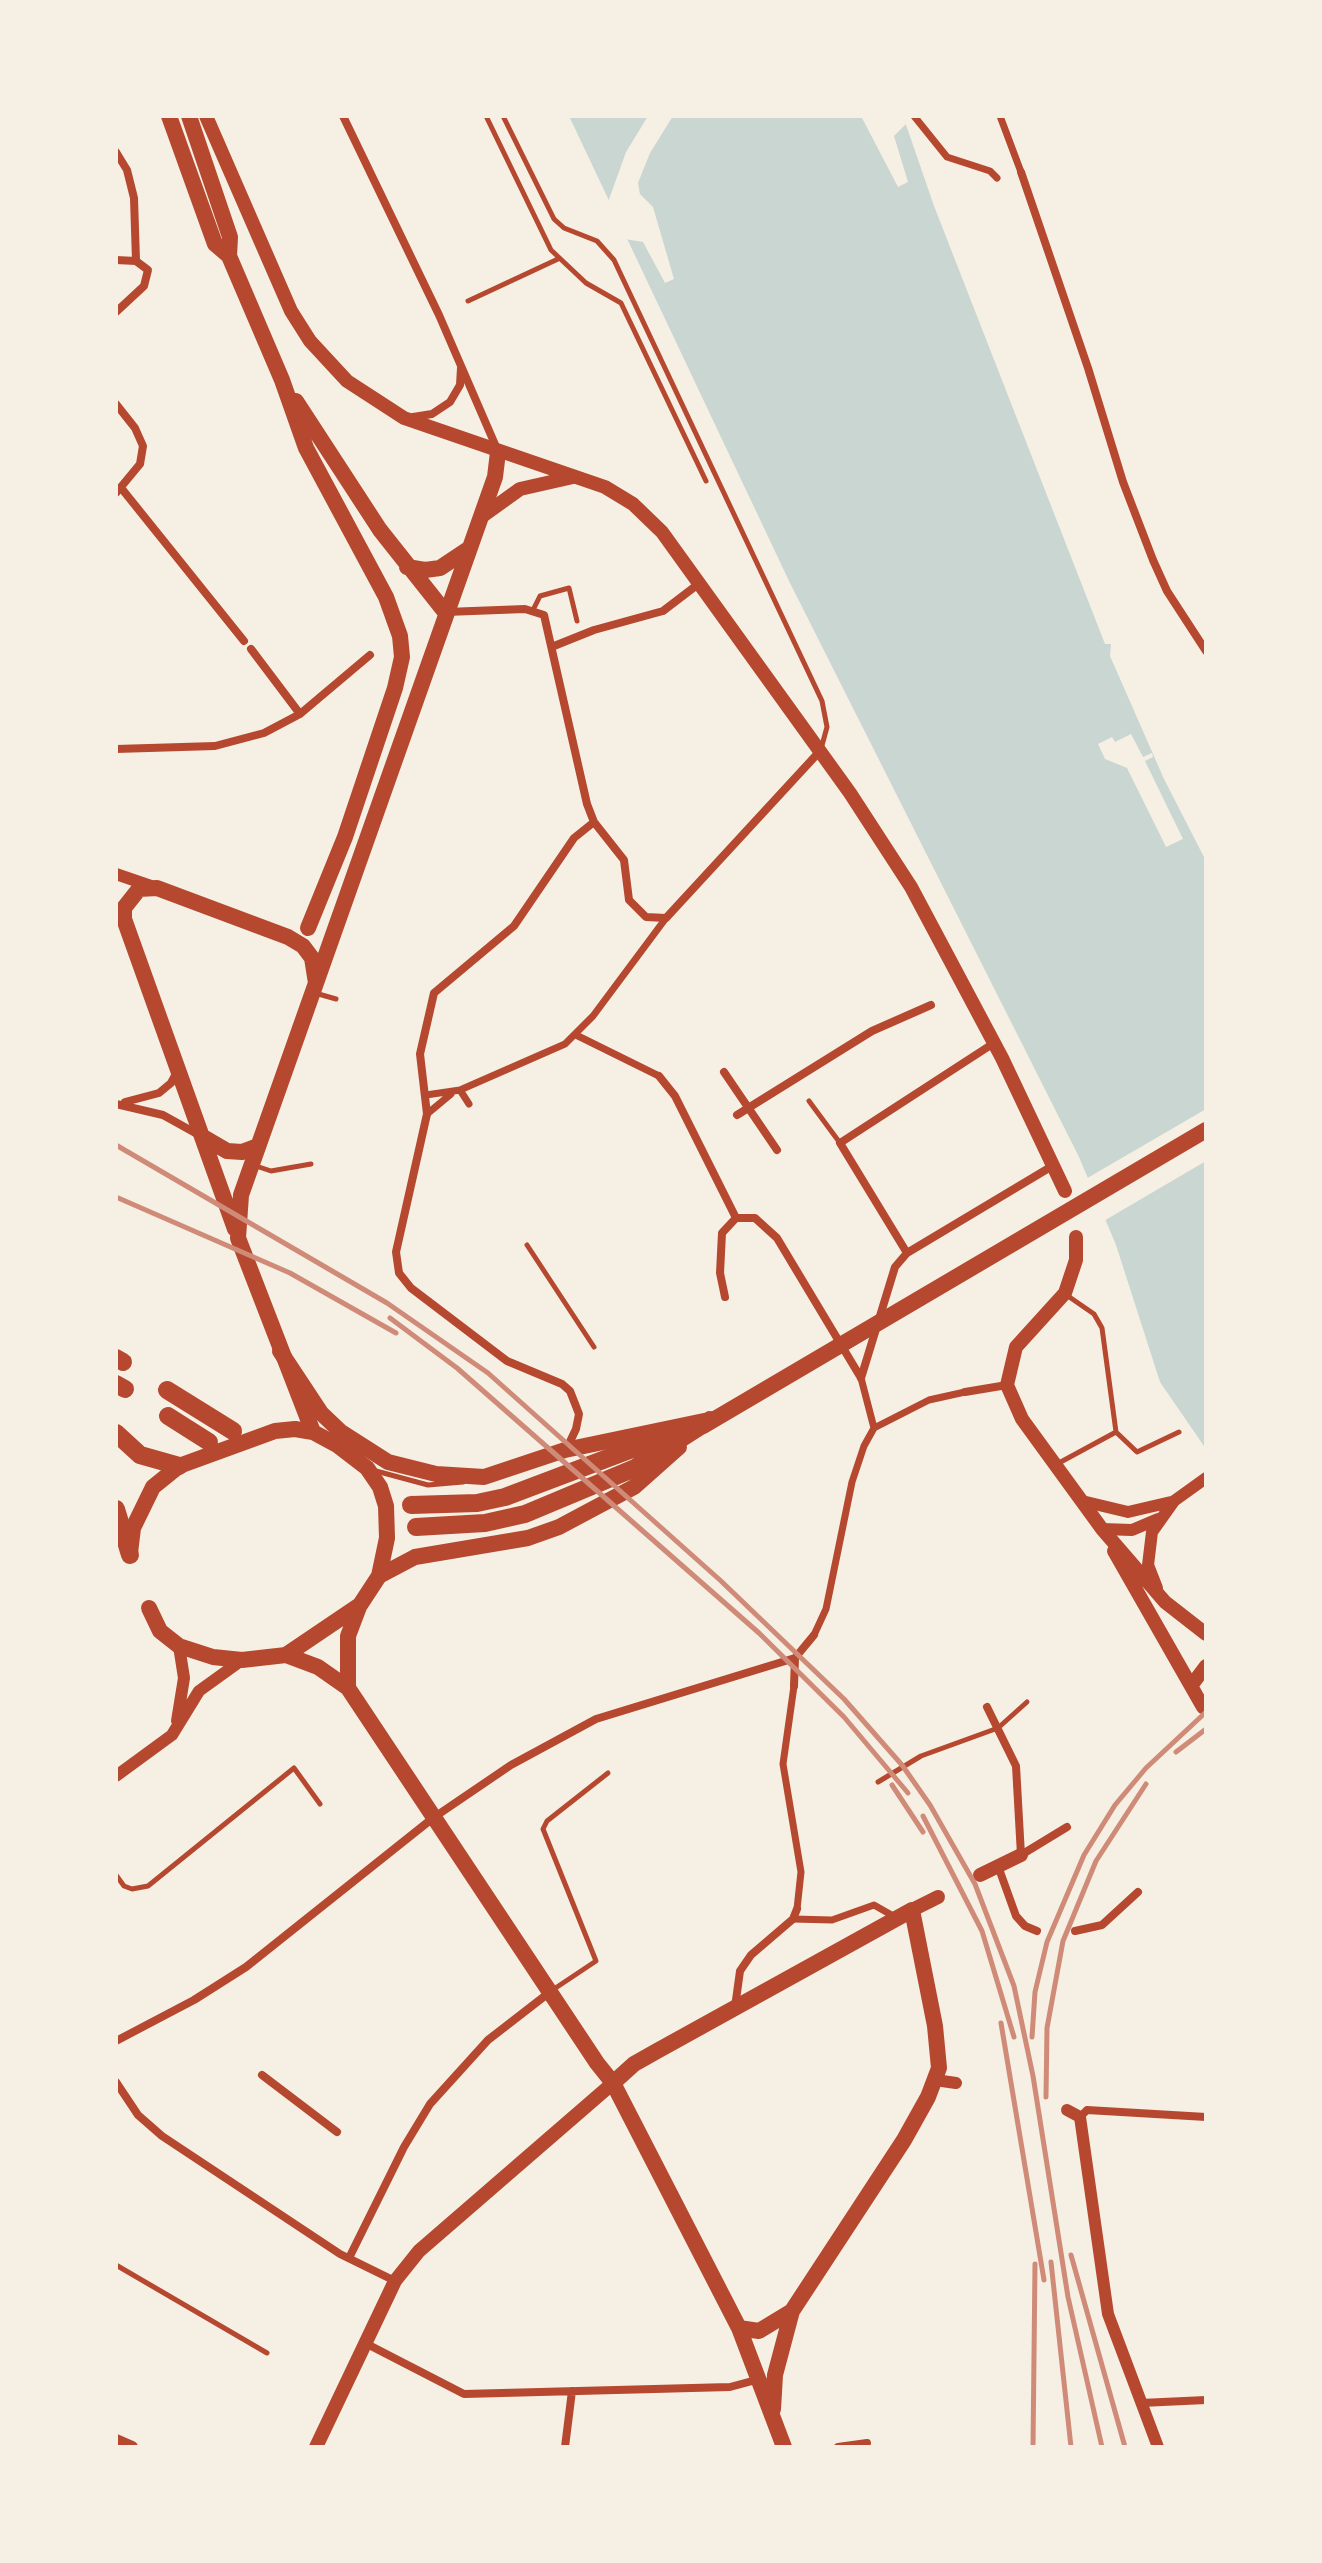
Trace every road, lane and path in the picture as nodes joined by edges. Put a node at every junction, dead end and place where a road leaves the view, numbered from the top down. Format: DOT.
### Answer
graph roads {
  1 [pos="169,116"];
  2 [pos="343,116"];
  3 [pos="486,116"];
  4 [pos="503,116"];
  5 [pos="914,116"];
  6 [pos="1000,116"];
  7 [pos="193,117"];
  8 [pos="116,152"];
  9 [pos="1021,172"];
  10 [pos="997,178"];
  11 [pos="229,256"];
  12 [pos="558,259"];
  13 [pos="116,260"];
  14 [pos="136,261"];
  15 [pos="468,301"];
  16 [pos="116,312"];
  17 [pos="461,365"];
  18 [pos="282,380"];
  19 [pos="116,404"];
  20 [pos="404,418"];
  21 [pos="498,452"];
  22 [pos="578,476"];
  23 [pos="706,481"];
  24 [pos="119,491"];
  25 [pos="478,521"];
  26 [pos="468,549"];
  27 [pos="407,567"];
  28 [pos="701,582"];
  29 [pos="533,610"];
  30 [pos="445,612"];
  31 [pos="577,621"];
  32 [pos="554,646"];
  33 [pos="1206,651"];
  34 [pos="370,655"];
  35 [pos="300,714"];
  36 [pos="116,749"];
  37 [pos="820,751"];
  38 [pos="594,822"];
  39 [pos="116,874"];
  40 [pos="157,888"];
  41 [pos="347,897"];
  42 [pos="116,899"];
  43 [pos="666,918"];
  44 [pos="124,919"];
  45 [pos="308,928"];
  46 [pos="288,937"];
  47 [pos="315,988"];
  48 [pos="336,999"];
  49 [pos="931,1005"];
  50 [pos="576,1035"];
  51 [pos="994,1043"];
  52 [pos="179,1068"];
  53 [pos="724,1072"];
  54 [pos="659,1076"];
  55 [pos="456,1091"];
  56 [pos="426,1095"];
  57 [pos="809,1101"];
  58 [pos="116,1104"];
  59 [pos="469,1104"];
  60 [pos="748,1107"];
  61 [pos="427,1114"];
  62 [pos="737,1115"];
  63 [pos="1206,1130"];
  64 [pos="203,1137"];
  65 [pos="840,1143"];
  66 [pos="258,1146"];
  67 [pos="777,1150"];
  68 [pos="311,1164"];
  69 [pos="251,1165"];
  70 [pos="1054,1165"];
  71 [pos="1065,1191"];
  72 [pos="736,1218"];
  73 [pos="1076,1237"];
  74 [pos="238,1238"];
  75 [pos="527,1245"];
  76 [pos="907,1253"];
  77 [pos="1065,1293"];
  78 [pos="725,1297"];
  79 [pos="594,1347"];
  80 [pos="280,1351"];
  81 [pos="861,1378"];
  82 [pos="1007,1385"];
  83 [pos="167,1390"];
  84 [pos="296,1392"];
  85 [pos="965,1392"];
  86 [pos="168,1416"];
  87 [pos="710,1420"];
  88 [pos="874,1428"];
  89 [pos="233,1431"];
  90 [pos="275,1431"];
  91 [pos="313,1432"];
  92 [pos="1116,1432"];
  93 [pos="1179,1432"];
  94 [pos="116,1433"];
  95 [pos="209,1442"];
  96 [pos="670,1443"];
  97 [pos="565,1450"];
  98 [pos="179,1466"];
  99 [pos="1055,1466"];
  100 [pos="367,1468"];
  101 [pos="484,1477"];
  102 [pos="1206,1478"];
  103 [pos="1082,1501"];
  104 [pos="1174,1501"];
  105 [pos="411,1505"];
  106 [pos="116,1511"];
  107 [pos="1158,1519"];
  108 [pos="416,1527"];
  109 [pos="1102,1529"];
  110 [pos="131,1558"];
  111 [pos="379,1576"];
  112 [pos="1165,1602"];
  113 [pos="360,1605"];
  114 [pos="149,1608"];
  115 [pos="1206,1634"];
  116 [pos="814,1635"];
  117 [pos="179,1646"];
  118 [pos="286,1655"];
  119 [pos="795,1658"];
  120 [pos="242,1660"];
  121 [pos="1206,1666"];
  122 [pos="794,1686"];
  123 [pos="1191,1686"];
  124 [pos="348,1688"];
  125 [pos="1027,1702"];
  126 [pos="987,1707"];
  127 [pos="1203,1707"];
  128 [pos="998,1728"];
  129 [pos="172,1735"];
  130 [pos="608,1773"];
  131 [pos="116,1776"];
  132 [pos="878,1782"];
  133 [pos="320,1804"];
  134 [pos="433,1818"];
  135 [pos="1067,1827"];
  136 [pos="1021,1855"];
  137 [pos="998,1866"];
  138 [pos="116,1875"];
  139 [pos="980,1875"];
  140 [pos="1138,1892"];
  141 [pos="938,1897"];
  142 [pos="797,1909"];
  143 [pos="904,1914"];
  144 [pos="793,1919"];
  145 [pos="1037,1931"];
  146 [pos="1075,1931"];
  147 [pos="550,1992"];
  148 [pos="735,2007"];
  149 [pos="116,2041"];
  150 [pos="262,2075"];
  151 [pos="935,2080"];
  152 [pos="116,2082"];
  153 [pos="613,2083"];
  154 [pos="956,2083"];
  155 [pos="1067,2110"];
  156 [pos="1080,2117"];
  157 [pos="1206,2117"];
  158 [pos="337,2132"];
  159 [pos="349,2258"];
  160 [pos="116,2265"];
  161 [pos="395,2281"];
  162 [pos="792,2311"];
  163 [pos="739,2328"];
  164 [pos="364,2343"];
  165 [pos="267,2353"];
  166 [pos="756,2380"];
  167 [pos="572,2391"];
  168 [pos="1206,2400"];
  169 [pos="1141,2403"];
  170 [pos="774,2419"];
  171 [pos="117,2442"];
  172 [pos="867,2443"];
  173 [pos="132,2447"];
  174 [pos="316,2447"];
  175 [pos="565,2447"];
  176 [pos="784,2447"];
  177 [pos="838,2447"];
  178 [pos="1158,2447"];
  1 -- 11 [label="main road"];
  2 -- 17 [label="street"];
  3 -- 12 [label="lane"];
  4 -- 37 [label="lane"];
  5 -- 10 [label="street"];
  6 -- 9 [label="street"];
  7 -- 11 [label="main road"];
  7 -- 20 [label="main road"];
  8 -- 14 [label="street"];
  9 -- 33 [label="street"];
  11 -- 18 [label="main road"];
  12 -- 15 [label="lane"];
  12 -- 23 [label="lane"];
  13 -- 14 [label="street"];
  14 -- 16 [label="street"];
  17 -- 20 [label="street"];
  17 -- 21 [label="street"];
  18 -- 27 [label="main road"];
  18 -- 45 [label="main road"];
  19 -- 24 [label="street"];
  20 -- 21 [label="main road"];
  21 -- 22 [label="main road"];
  21 -- 25 [label="main road"];
  22 -- 25 [label="main road"];
  22 -- 28 [label="main road"];
  24 -- 35 [label="street"];
  25 -- 26 [label="main road"];
  26 -- 27 [label="main road"];
  26 -- 30 [label="main road"];
  27 -- 30 [label="main road"];
  28 -- 32 [label="street"];
  28 -- 37 [label="main road"];
  29 -- 30 [label="street"];
  29 -- 31 [label="lane"];
  29 -- 32 [label="street"];
  30 -- 41 [label="main road"];
  32 -- 38 [label="street"];
  34 -- 35 [label="street"];
  35 -- 36 [label="street"];
  37 -- 43 [label="street"];
  37 -- 51 [label="main road"];
  38 -- 43 [label="street"];
  38 -- 56 [label="street"];
  39 -- 40 [label="street"];
  40 -- 44 [label="main road"];
  40 -- 46 [label="main road"];
  41 -- 45 [label="main road"];
  41 -- 47 [label="main road"];
  42 -- 44 [label="street"];
  43 -- 50 [label="street"];
  44 -- 52 [label="main road"];
  45 -- 46 [label="main road"];
  46 -- 47 [label="main road"];
  47 -- 48 [label="lane"];
  47 -- 66 [label="main road"];
  49 -- 60 [label="street"];
  50 -- 54 [label="street"];
  50 -- 55 [label="street"];
  51 -- 65 [label="street"];
  51 -- 70 [label="main road"];
  52 -- 58 [label="street"];
  52 -- 64 [label="main road"];
  53 -- 60 [label="street"];
  54 -- 72 [label="street"];
  55 -- 56 [label="street"];
  55 -- 59 [label="street"];
  55 -- 61 [label="street"];
  56 -- 61 [label="street"];
  57 -- 65 [label="lane"];
  58 -- 64 [label="street"];
  60 -- 62 [label="street"];
  60 -- 67 [label="street"];
  61 -- 97 [label="street"];
  63 -- 87 [label="main road"];
  64 -- 66 [label="main road"];
  64 -- 74 [label="main road"];
  65 -- 76 [label="street"];
  66 -- 69 [label="main road"];
  68 -- 69 [label="lane"];
  69 -- 74 [label="main road"];
  70 -- 71 [label="main road"];
  70 -- 76 [label="street"];
  72 -- 78 [label="street"];
  72 -- 81 [label="street"];
  73 -- 77 [label="main road"];
  74 -- 80 [label="main road"];
  75 -- 79 [label="lane"];
  76 -- 81 [label="street"];
  77 -- 82 [label="main road"];
  77 -- 92 [label="lane"];
  80 -- 84 [label="main road"];
  80 -- 101 [label="main road"];
  81 -- 88 [label="street"];
  82 -- 85 [label="street"];
  82 -- 99 [label="main road"];
  83 -- 89 [label="highway"];
  84 -- 90 [label="main road"];
  84 -- 91 [label="main road"];
  85 -- 88 [label="street"];
  86 -- 95 [label="highway"];
  87 -- 96 [label="highway"];
  87 -- 97 [label="main road"];
  87 -- 111 [label="main road"];
  88 -- 116 [label="street"];
  90 -- 91 [label="main road"];
  90 -- 98 [label="main road"];
  91 -- 100 [label="main road"];
  92 -- 93 [label="lane"];
  92 -- 99 [label="lane"];
  94 -- 98 [label="highway"];
  96 -- 105 [label="highway"];
  96 -- 108 [label="highway"];
  97 -- 101 [label="main road"];
  98 -- 110 [label="main road"];
  99 -- 103 [label="main road"];
  100 -- 101 [label="lane"];
  100 -- 111 [label="main road"];
  102 -- 104 [label="street"];
  103 -- 104 [label="street"];
  103 -- 109 [label="main road"];
  104 -- 107 [label="street"];
  106 -- 110 [label="highway"];
  107 -- 109 [label="street"];
  107 -- 112 [label="street"];
  109 -- 112 [label="main road"];
  109 -- 123 [label="main road"];
  111 -- 113 [label="main road"];
  112 -- 115 [label="main road"];
  113 -- 118 [label="main road"];
  113 -- 124 [label="main road"];
  114 -- 117 [label="main road"];
  116 -- 119 [label="street"];
  117 -- 120 [label="main road"];
  117 -- 129 [label="street"];
  118 -- 120 [label="main road"];
  118 -- 124 [label="main road"];
  119 -- 122 [label="street"];
  119 -- 134 [label="street"];
  120 -- 129 [label="street"];
  121 -- 123 [label="main road"];
  122 -- 142 [label="street"];
  123 -- 127 [label="main road"];
  124 -- 134 [label="main road"];
  125 -- 128 [label="lane"];
  126 -- 128 [label="street"];
  128 -- 132 [label="lane"];
  128 -- 136 [label="street"];
  129 -- 131 [label="street"];
  130 -- 147 [label="lane"];
  133 -- 138 [label="lane"];
  134 -- 147 [label="main road"];
  134 -- 149 [label="street"];
  135 -- 136 [label="street"];
  136 -- 137 [label="main road"];
  137 -- 139 [label="main road"];
  137 -- 145 [label="street"];
  140 -- 146 [label="street"];
  141 -- 143 [label="main road"];
  142 -- 144 [label="street"];
  143 -- 144 [label="street"];
  143 -- 148 [label="main road"];
  143 -- 151 [label="main road"];
  144 -- 148 [label="street"];
  147 -- 153 [label="main road"];
  147 -- 159 [label="street"];
  148 -- 153 [label="main road"];
  150 -- 158 [label="street"];
  151 -- 154 [label="street"];
  151 -- 162 [label="main road"];
  152 -- 159 [label="street"];
  153 -- 161 [label="main road"];
  153 -- 163 [label="main road"];
  155 -- 156 [label="street"];
  156 -- 157 [label="street"];
  156 -- 169 [label="street"];
  159 -- 161 [label="street"];
  160 -- 165 [label="lane"];
  161 -- 164 [label="main road"];
  162 -- 163 [label="main road"];
  162 -- 170 [label="main road"];
  163 -- 166 [label="main road"];
  164 -- 167 [label="street"];
  164 -- 174 [label="main road"];
  166 -- 167 [label="street"];
  166 -- 170 [label="main road"];
  167 -- 175 [label="street"];
  168 -- 169 [label="street"];
  169 -- 178 [label="street"];
  170 -- 176 [label="main road"];
  171 -- 173 [label="street"];
  172 -- 177 [label="street"];
}
